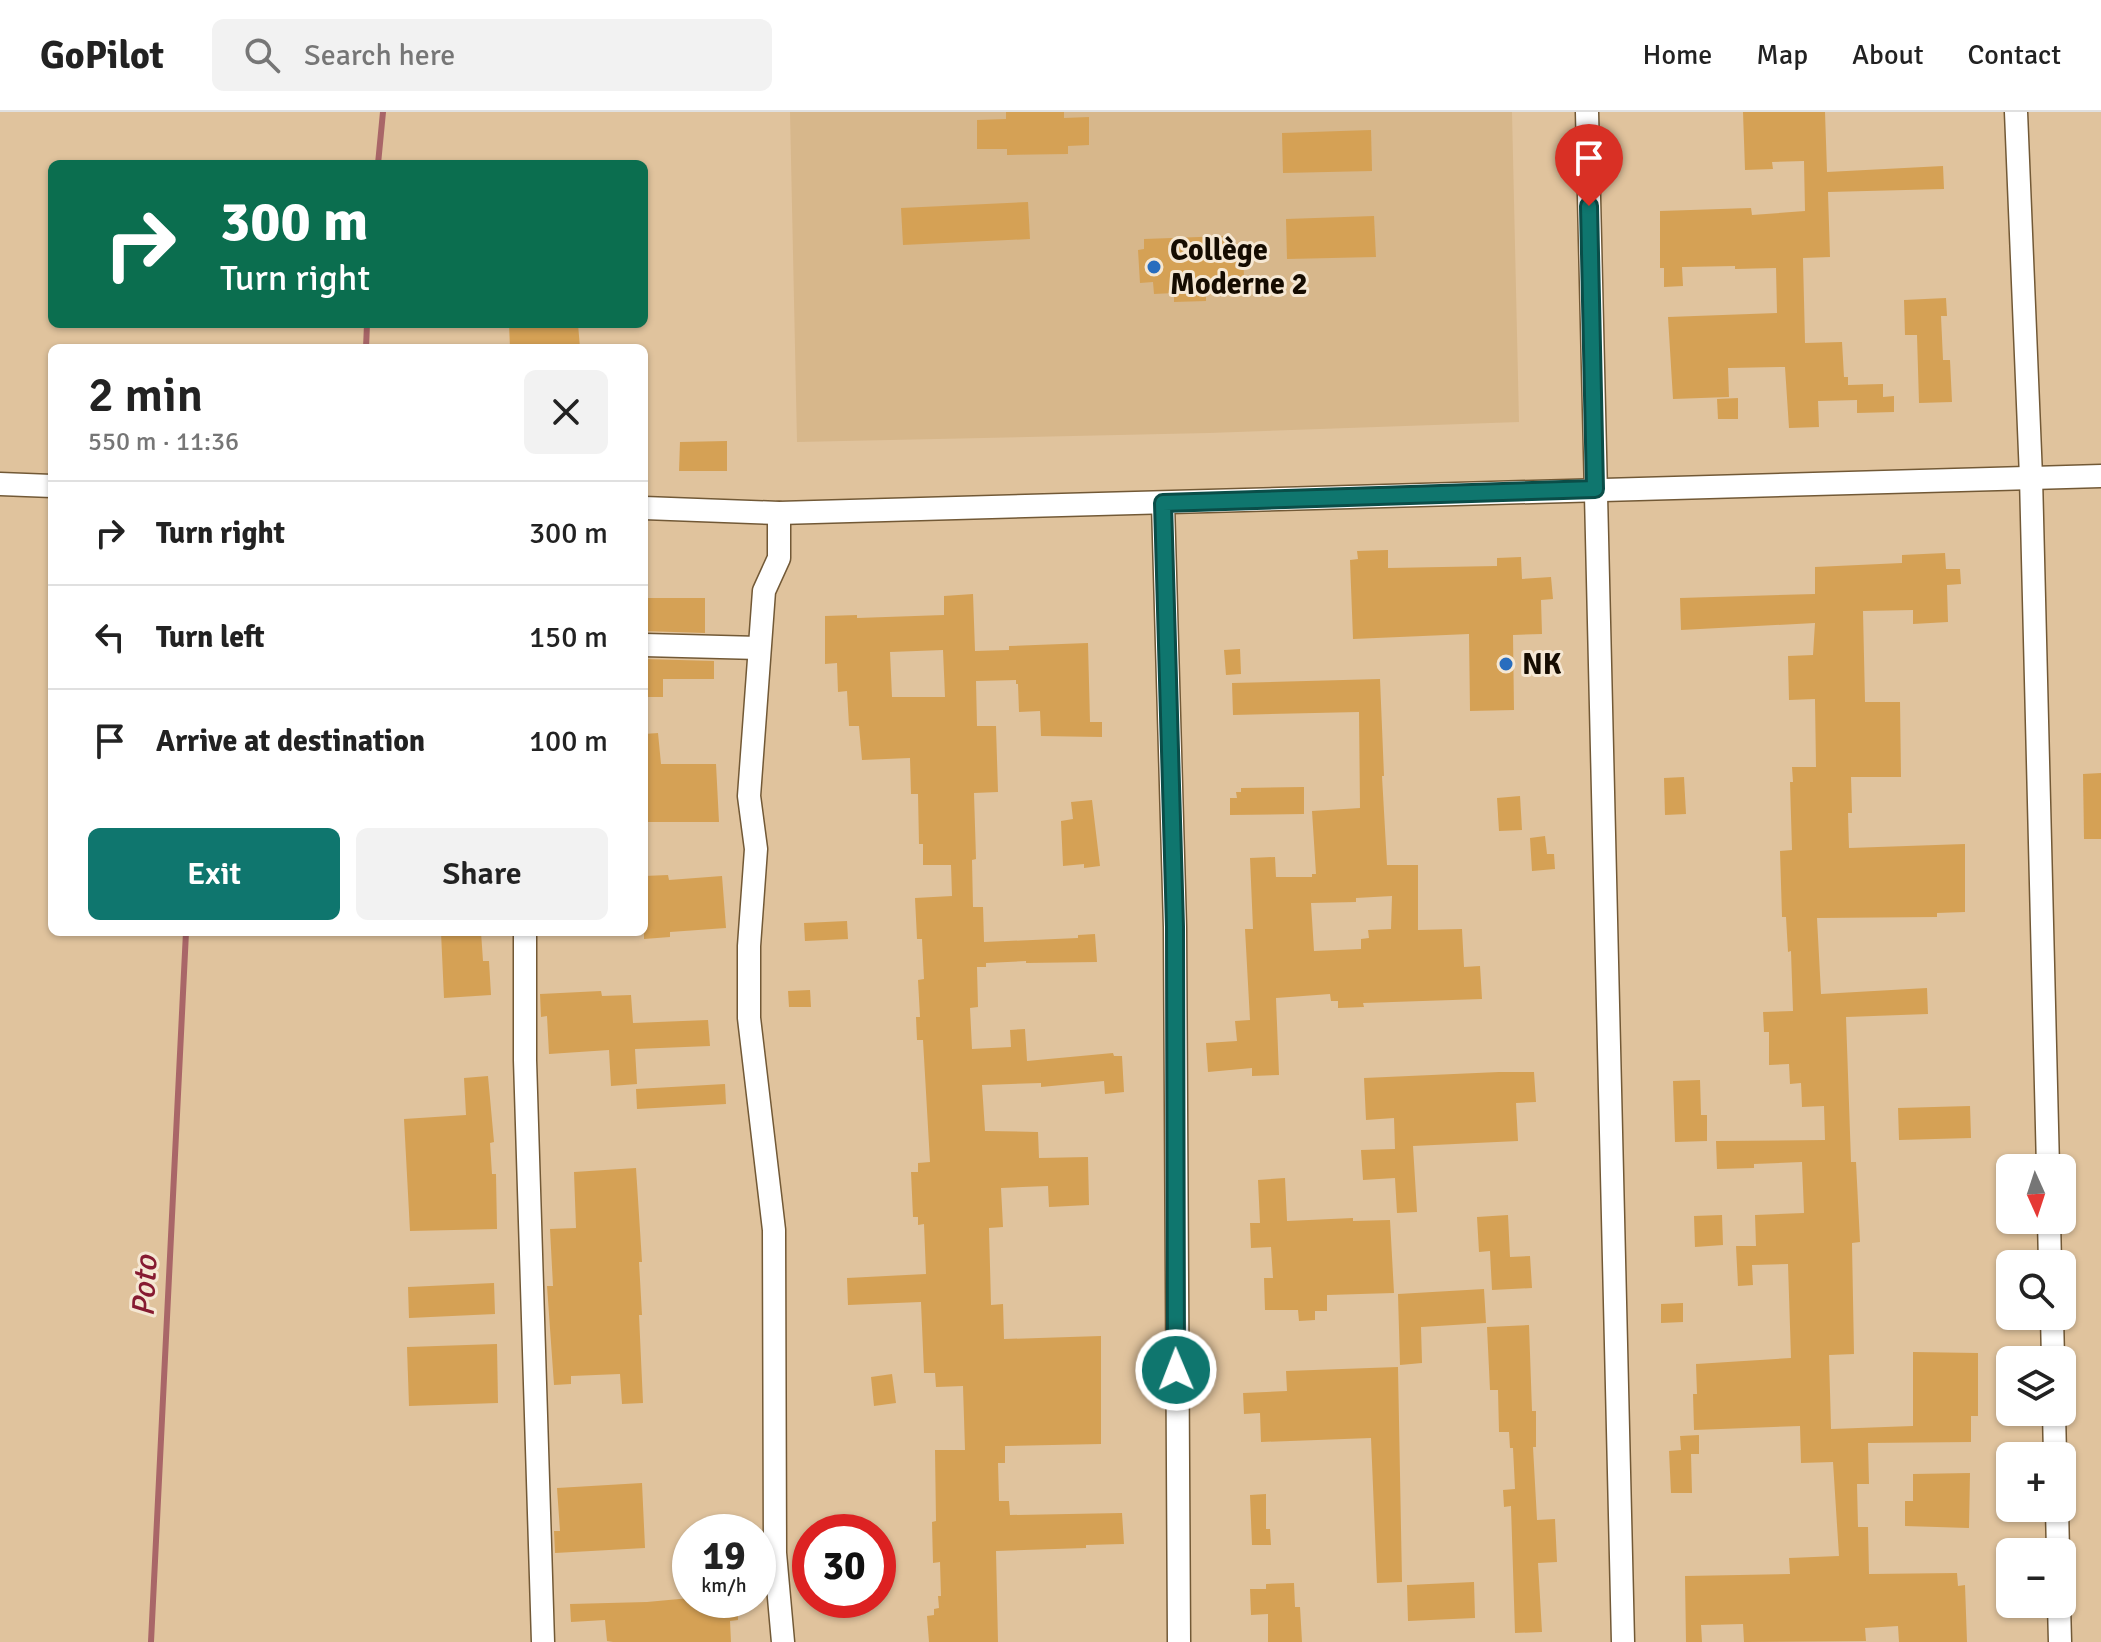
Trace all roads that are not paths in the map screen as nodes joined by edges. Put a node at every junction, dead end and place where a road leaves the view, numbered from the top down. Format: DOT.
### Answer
graph roads {
  1 [pos="1587,112"];
  2 [pos="2016,112"];
  3 [pos="2101,476"];
  4 [pos="2031,477"];
  5 [pos="0,484"];
  6 [pos="48,486"];
  7 [pos="1595,489"];
  8 [pos="1163,503"];
  9 [pos="648,508"];
  10 [pos="779,513"];
  11 [pos="648,645"];
  12 [pos="759,648"];
  13 [pos="525,936"];
  14 [pos="2048,1154"];
  15 [pos="2059,1618"];
  16 [pos="543,1642"];
  17 [pos="783,1642"];
  18 [pos="1179,1642"];
  19 [pos="1623,1642"];
  20 [pos="2060,1642"];
  1 -- 7 [label="street"];
  2 -- 4 [label="street"];
  3 -- 4 [label="street"];
  4 -- 7 [label="street"];
  4 -- 14 [label="street"];
  5 -- 6 [label="street"];
  7 -- 8 [label="street"];
  7 -- 19 [label="street"];
  8 -- 10 [label="street"];
  8 -- 18 [label="street"];
  9 -- 10 [label="street"];
  10 -- 12 [label="street"];
  11 -- 12 [label="street"];
  12 -- 17 [label="street"];
  13 -- 16 [label="street"];
  15 -- 20 [label="street"];
}
